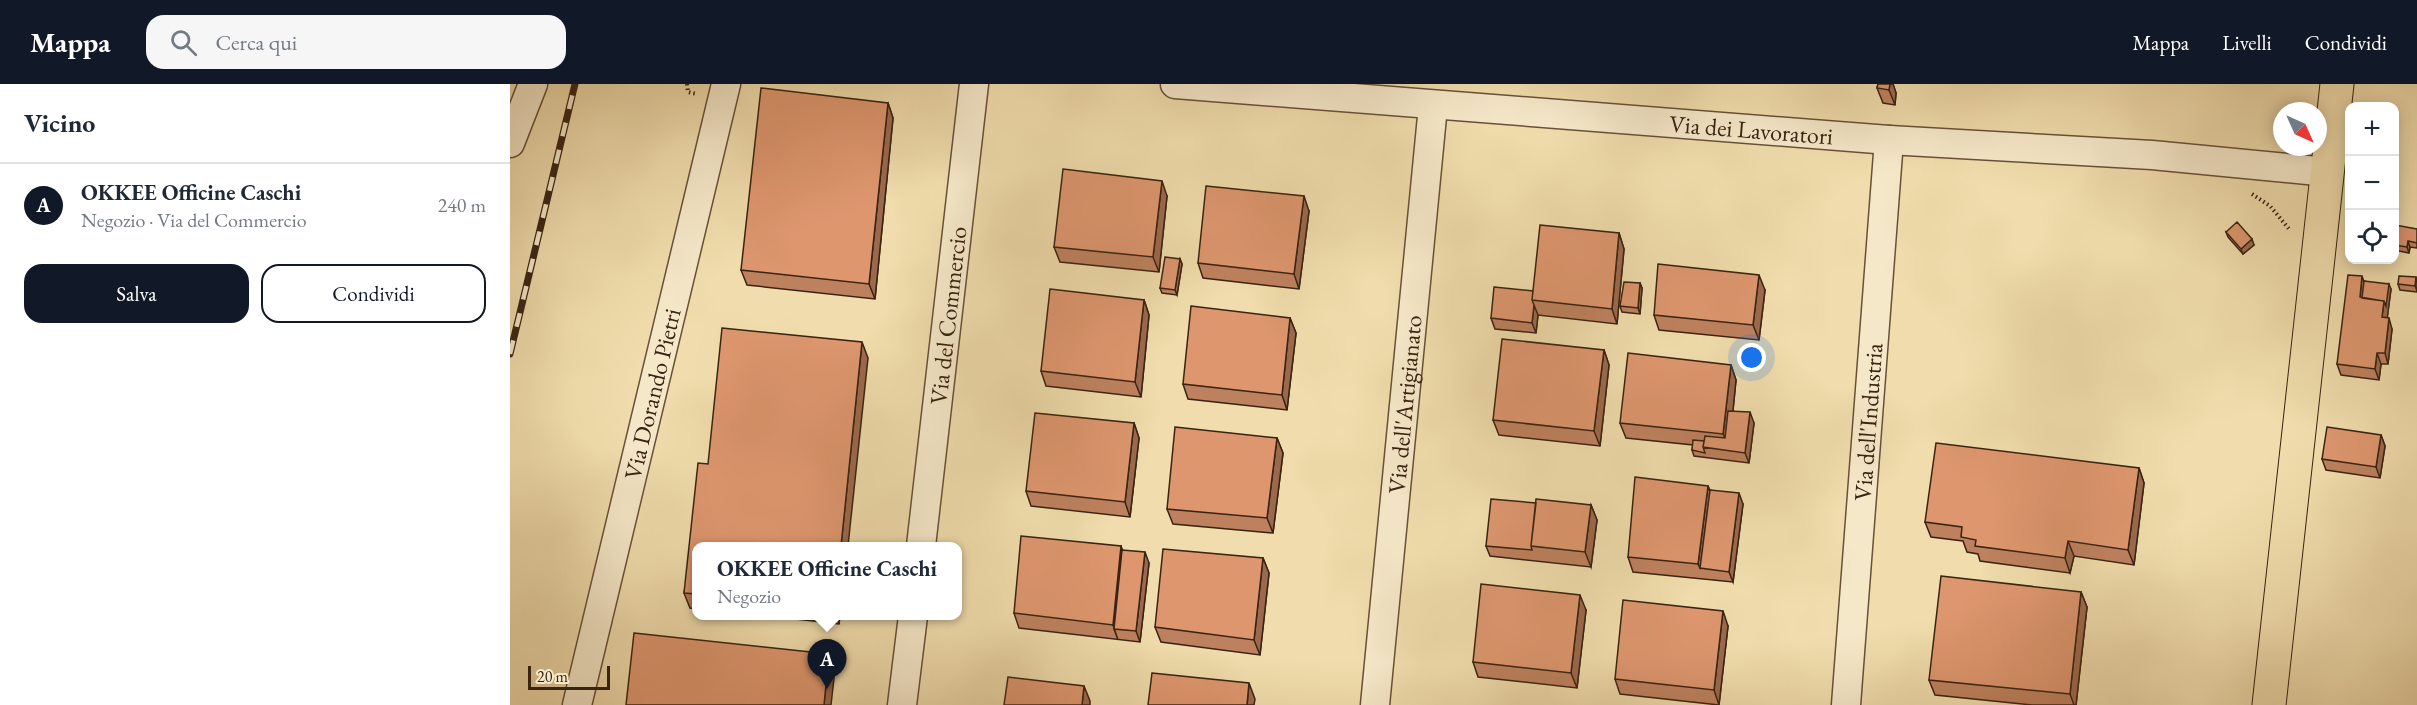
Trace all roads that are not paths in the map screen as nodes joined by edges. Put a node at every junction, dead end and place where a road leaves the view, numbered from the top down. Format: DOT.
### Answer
graph roads {
  1 [pos="533,84"];
  2 [pos="974,84"];
  3 [pos="1175,84"];
  4 [pos="2337,84"];
  5 [pos="722,90"];
  6 [pos="1433,106"];
  7 [pos="1889,140"];
  8 [pos="510,143"];
  9 [pos="2328,172"];
  10 [pos="921,542"];
  11 [pos="912,620"];
  12 [pos="578,705"];
  13 [pos="902,705"];
  14 [pos="1375,705"];
  15 [pos="1846,705"];
  16 [pos="2269,705"];
  1 -- 8 [label="street"];
  2 -- 10 [label="street, Via del Commercio"];
  3 -- 6 [label="street, Via dei Lavoratori"];
  4 -- 9 [label="main road"];
  5 -- 12 [label="street, Via Dorando Pietri"];
  6 -- 7 [label="street, Via dei Lavoratori"];
  6 -- 14 [label="street, Via dell'Artigianato"];
  7 -- 9 [label="street, Via dei Lavoratori"];
  7 -- 15 [label="street, Via dell'Industria"];
  9 -- 16 [label="main road"];
  11 -- 13 [label="street"];
}
